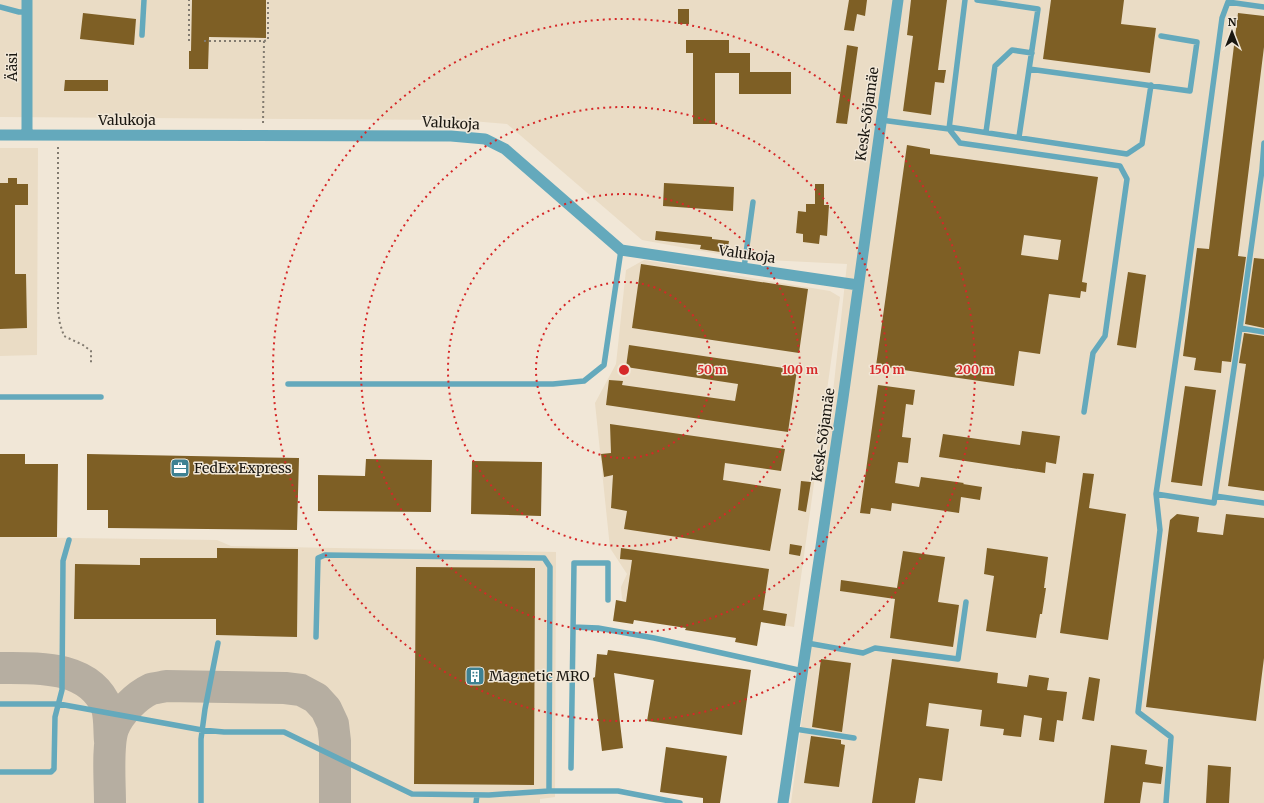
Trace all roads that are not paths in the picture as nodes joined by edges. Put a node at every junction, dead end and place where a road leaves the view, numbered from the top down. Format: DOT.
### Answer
graph roads {
  1 [pos="27,0"];
  2 [pos="144,0"];
  3 [pos="898,0"];
  4 [pos="965,0"];
  5 [pos="977,0"];
  6 [pos="0,7"];
  7 [pos="1264,7"];
  8 [pos="27,12"];
  9 [pos="142,34"];
  10 [pos="1161,36"];
  11 [pos="1032,52"];
  12 [pos="1029,69"];
  13 [pos="1151,85"];
  14 [pos="881,120"];
  15 [pos="949,128"];
  16 [pos="986,132"];
  17 [pos="0,135"];
  18 [pos="27,135"];
  19 [pos="1019,137"];
  20 [pos="1264,143"];
  21 [pos="1263,170"];
  22 [pos="753,202"];
  23 [pos="621,250"];
  24 [pos="744,268"];
  25 [pos="858,285"];
  26 [pos="1240,328"];
  27 [pos="1264,332"];
  28 [pos="288,384"];
  29 [pos="0,397"];
  30 [pos="101,397"];
  31 [pos="1084,412"];
  32 [pos="1156,494"];
  33 [pos="1215,496"];
  34 [pos="1264,503"];
  35 [pos="69,540"];
  36 [pos="608,600"];
  37 [pos="966,602"];
  38 [pos="573,627"];
  39 [pos="316,636"];
  40 [pos="218,643"];
  41 [pos="808,643"];
  42 [pos="803,671"];
  43 [pos="0,704"];
  44 [pos="59,704"];
  45 [pos="794,729"];
  46 [pos="202,730"];
  47 [pos="854,738"];
  48 [pos="571,768"];
  49 [pos="0,772"];
  50 [pos="549,791"];
  51 [pos="476,795"];
  52 [pos="201,803"];
  53 [pos="476,803"];
  54 [pos="680,803"];
  55 [pos="783,803"];
  56 [pos="1166,803"];
  1 -- 8 [label="street, Ääsi"];
  2 -- 9 [label="lane"];
  3 -- 14 [label="street, Kesk-Sõjamäe"];
  4 -- 15 [label="lane"];
  5 -- 11 [label="lane"];
  6 -- 8 [label="lane"];
  7 -- 32 [label="lane"];
  8 -- 18 [label="street, Ääsi"];
  10 -- 13 [label="lane"];
  11 -- 12 [label="lane"];
  11 -- 16 [label="lane"];
  12 -- 13 [label="lane"];
  12 -- 19 [label="lane"];
  13 -- 19 [label="lane"];
  14 -- 15 [label="lane"];
  14 -- 25 [label="street, Kesk-Sõjamäe"];
  15 -- 16 [label="lane"];
  15 -- 31 [label="lane"];
  16 -- 19 [label="lane"];
  17 -- 18 [label="street, Valukoja"];
  18 -- 23 [label="street, Valukoja"];
  20 -- 21 [label="lane"];
  21 -- 26 [label="lane"];
  22 -- 24 [label="lane"];
  23 -- 24 [label="street, Valukoja"];
  23 -- 28 [label="lane"];
  24 -- 25 [label="street, Valukoja"];
  25 -- 41 [label="street, Kesk-Sõjamäe"];
  26 -- 27 [label="lane"];
  26 -- 33 [label="lane"];
  29 -- 30 [label="lane"];
  32 -- 33 [label="lane"];
  32 -- 56 [label="lane"];
  33 -- 34 [label="lane"];
  35 -- 44 [label="lane"];
  36 -- 38 [label="lane"];
  37 -- 41 [label="lane"];
  38 -- 42 [label="lane"];
  38 -- 48 [label="lane"];
  39 -- 50 [label="lane"];
  40 -- 46 [label="lane"];
  41 -- 42 [label="street, Kesk-Sõjamäe"];
  42 -- 45 [label="street, Kesk-Sõjamäe"];
  43 -- 44 [label="lane"];
  44 -- 46 [label="lane"];
  44 -- 49 [label="lane"];
  45 -- 47 [label="lane"];
  45 -- 55 [label="street, Kesk-Sõjamäe"];
  46 -- 51 [label="lane"];
  46 -- 52 [label="lane"];
  50 -- 51 [label="lane"];
  50 -- 54 [label="lane"];
  51 -- 53 [label="lane"];
}
